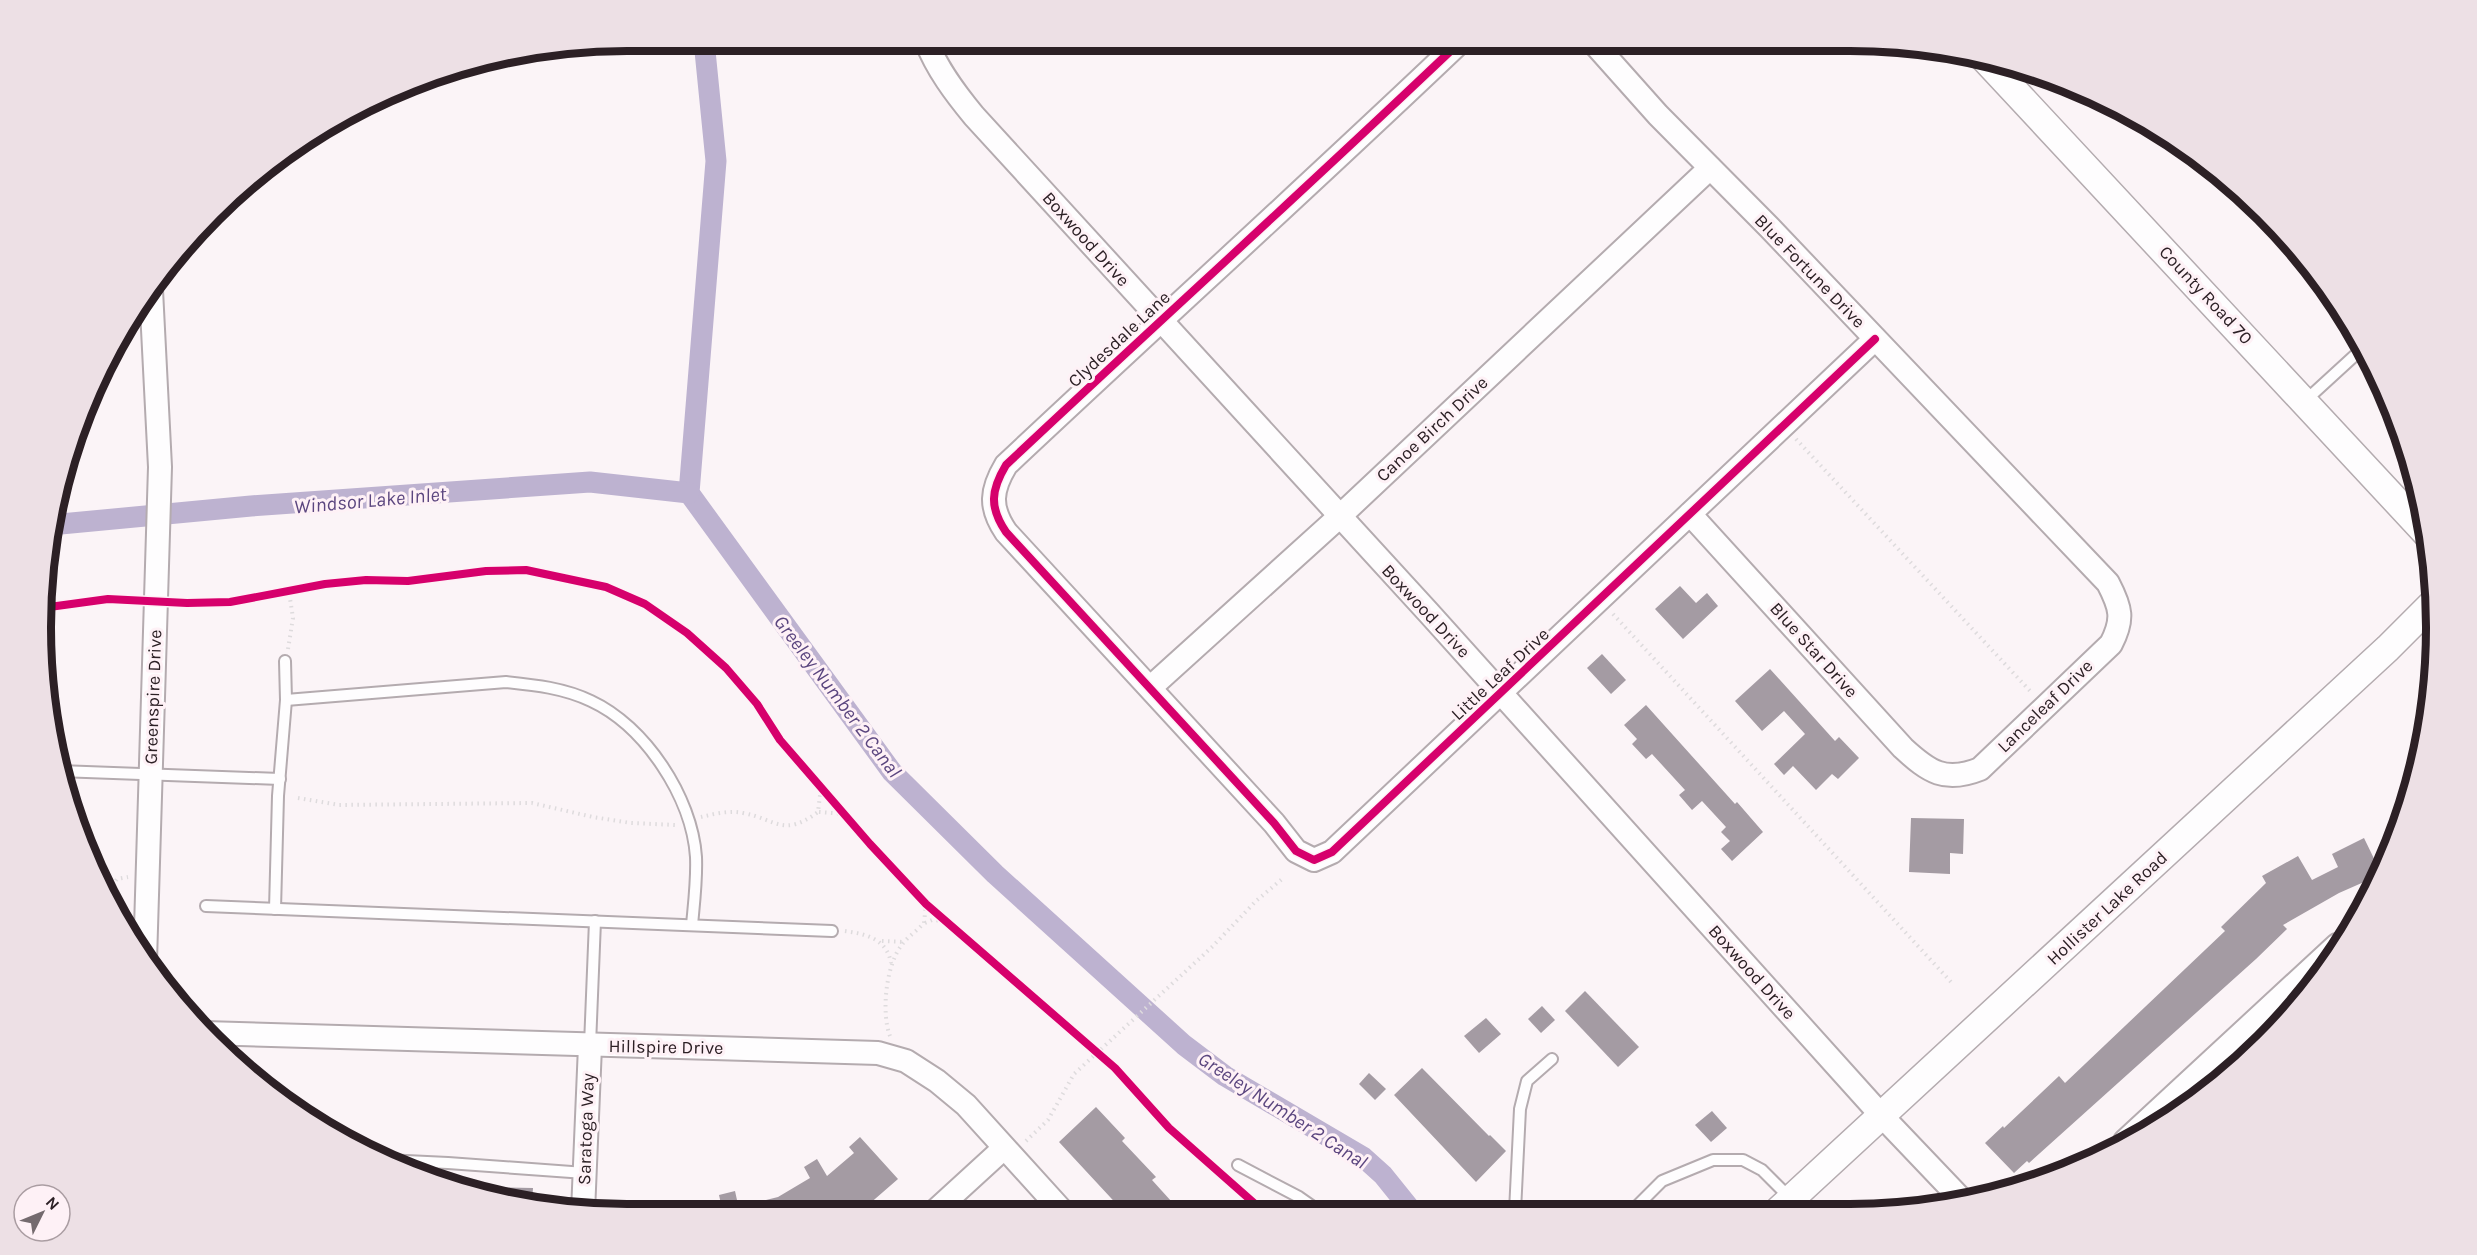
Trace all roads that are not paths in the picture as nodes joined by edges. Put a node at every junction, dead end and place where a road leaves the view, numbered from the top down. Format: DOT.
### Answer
graph roads {
  1 [pos="930,51"];
  2 [pos="1451,51"];
  3 [pos="1601,51"];
  4 [pos="1995,70"];
  5 [pos="1710,168"];
  6 [pos="152,302"];
  7 [pos="1161,320"];
  8 [pos="1875,339"];
  9 [pos="2357,354"];
  10 [pos="2305,401"];
  11 [pos="1690,514"];
  12 [pos="1339,517"];
  13 [pos="2416,522"];
  14 [pos="2120,610"];
  15 [pos="2426,610"];
  16 [pos="285,661"];
  17 [pos="1151,687"];
  18 [pos="1501,693"];
  19 [pos="286,700"];
  20 [pos="70,771"];
  21 [pos="151,774"];
  22 [pos="1945,775"];
  23 [pos="280,779"];
  24 [pos="206,906"];
  25 [pos="275,909"];
  26 [pos="595,921"];
  27 [pos="692,925"];
  28 [pos="832,931"];
  29 [pos="146,944"];
  30 [pos="2313,970"];
  31 [pos="219,1034"];
  32 [pos="590,1046"];
  33 [pos="1552,1059"];
  34 [pos="2214,1073"];
  35 [pos="2167,1109"];
  36 [pos="1881,1115"];
  37 [pos="1004,1148"];
  38 [pos="410,1161"];
  39 [pos="1238,1165"];
  40 [pos="585,1173"];
  41 [pos="1956,1194"];
  42 [pos="583,1202"];
  43 [pos="942,1204"];
  44 [pos="1056,1204"];
  45 [pos="1309,1204"];
  46 [pos="1515,1204"];
  47 [pos="1639,1204"];
  48 [pos="1785,1204"];
  1 -- 7 [label="street, Boxwood Drive"];
  2 -- 7 [label="street, Clydesdale Lane"];
  3 -- 5 [label="street, Blue Fortune Drive"];
  4 -- 10 [label="street, County Road 70"];
  5 -- 8 [label="street, Blue Fortune Drive"];
  5 -- 12 [label="street, Canoe Birch Drive"];
  6 -- 21 [label="street, Greenspire Drive"];
  7 -- 12 [label="street, Boxwood Drive"];
  7 -- 17 [label="street, Clydesdale Lane"];
  8 -- 11 [label="street, Little Leaf Drive"];
  8 -- 14 [label="street, Blue Fortune Drive"];
  9 -- 10 [label="lane"];
  10 -- 13 [label="street, County Road 70"];
  11 -- 18 [label="street, Little Leaf Drive"];
  11 -- 22 [label="street, Blue Star Drive"];
  12 -- 17 [label="street, Canoe Birch Drive"];
  12 -- 18 [label="street, Boxwood Drive"];
  14 -- 22 [label="street, Lanceleaf Drive"];
  15 -- 36 [label="street, Hollister Lake Road"];
  16 -- 19 [label="lane"];
  17 -- 18 [label="street, Little Leaf Drive"];
  18 -- 36 [label="street, Boxwood Drive"];
  19 -- 23 [label="lane"];
  19 -- 27 [label="lane"];
  20 -- 21 [label="lane"];
  21 -- 23 [label="lane"];
  21 -- 29 [label="street, Greenspire Drive"];
  23 -- 25 [label="lane"];
  24 -- 25 [label="lane"];
  25 -- 26 [label="lane"];
  26 -- 27 [label="lane"];
  26 -- 32 [label="lane"];
  27 -- 28 [label="lane"];
  30 -- 34 [label="street"];
  31 -- 32 [label="street, Hillspire Drive"];
  32 -- 37 [label="street, Hillspire Drive"];
  32 -- 40 [label="street, Saratoga Way"];
  33 -- 46 [label="lane"];
  34 -- 35 [label="street"];
  36 -- 41 [label="street, Boxwood Drive"];
  36 -- 48 [label="street, Hollister Lake Road"];
  37 -- 43 [label="street"];
  37 -- 44 [label="street, Hillspire Drive"];
  38 -- 40 [label="lane"];
  39 -- 45 [label="lane"];
  40 -- 42 [label="street, Saratoga Way"];
  47 -- 48 [label="lane"];
}
